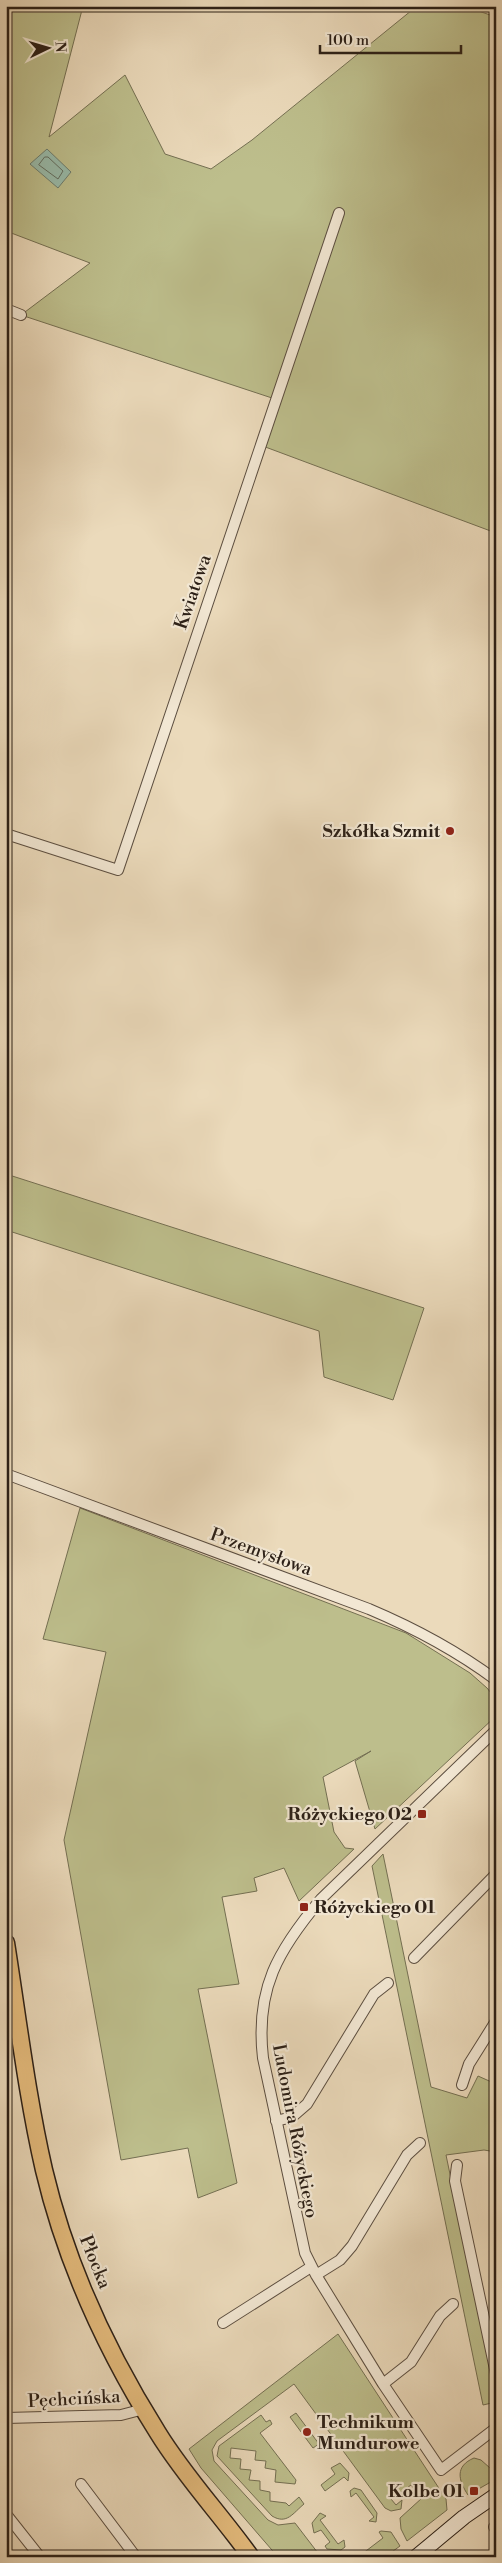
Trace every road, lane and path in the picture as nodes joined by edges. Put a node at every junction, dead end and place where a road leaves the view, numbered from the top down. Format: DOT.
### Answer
graph roads {
  1 [pos="339,214"];
  2 [pos="6,309"];
  3 [pos="21,315"];
  4 [pos="6,834"];
  5 [pos="6,1474"];
  6 [pos="496,1680"];
  7 [pos="496,1730"];
  8 [pos="496,1874"];
  9 [pos="6,1943"];
  10 [pos="414,1958"];
  11 [pos="388,1983"];
  12 [pos="496,2021"];
  13 [pos="462,2085"];
  14 [pos="276,2121"];
  15 [pos="420,2144"];
  16 [pos="456,2165"];
  17 [pos="313,2271"];
  18 [pos="452,2304"];
  19 [pos="223,2323"];
  20 [pos="496,2374"];
  21 [pos="383,2384"];
  22 [pos="144,2409"];
  23 [pos="6,2418"];
  24 [pos="496,2428"];
  25 [pos="81,2484"];
  26 [pos="496,2495"];
  27 [pos="6,2514"];
  28 [pos="251,2556"];
  29 [pos="40,2557"];
  30 [pos="136,2557"];
  31 [pos="416,2557"];
  1 -- 4 [label="street, Kwiatowa"];
  2 -- 3 [label="street"];
  5 -- 6 [label="street, Przemysłowa"];
  7 -- 14 [label="street, Ludomira Różyckiego"];
  8 -- 10 [label="street"];
  9 -- 22 [label="main road, Płocka"];
  11 -- 14 [label="street"];
  12 -- 13 [label="street"];
  14 -- 17 [label="street, Ludomira Różyckiego"];
  15 -- 17 [label="street"];
  16 -- 20 [label="street"];
  17 -- 19 [label="street"];
  17 -- 21 [label="street, Ludomira Różyckiego"];
  18 -- 21 [label="street"];
  21 -- 24 [label="street, Ludomira Różyckiego"];
  22 -- 23 [label="street, Pęchcińska"];
  22 -- 28 [label="main road, Płocka"];
  25 -- 30 [label="street"];
  26 -- 31 [label="main road"];
  27 -- 29 [label="street"];
}
